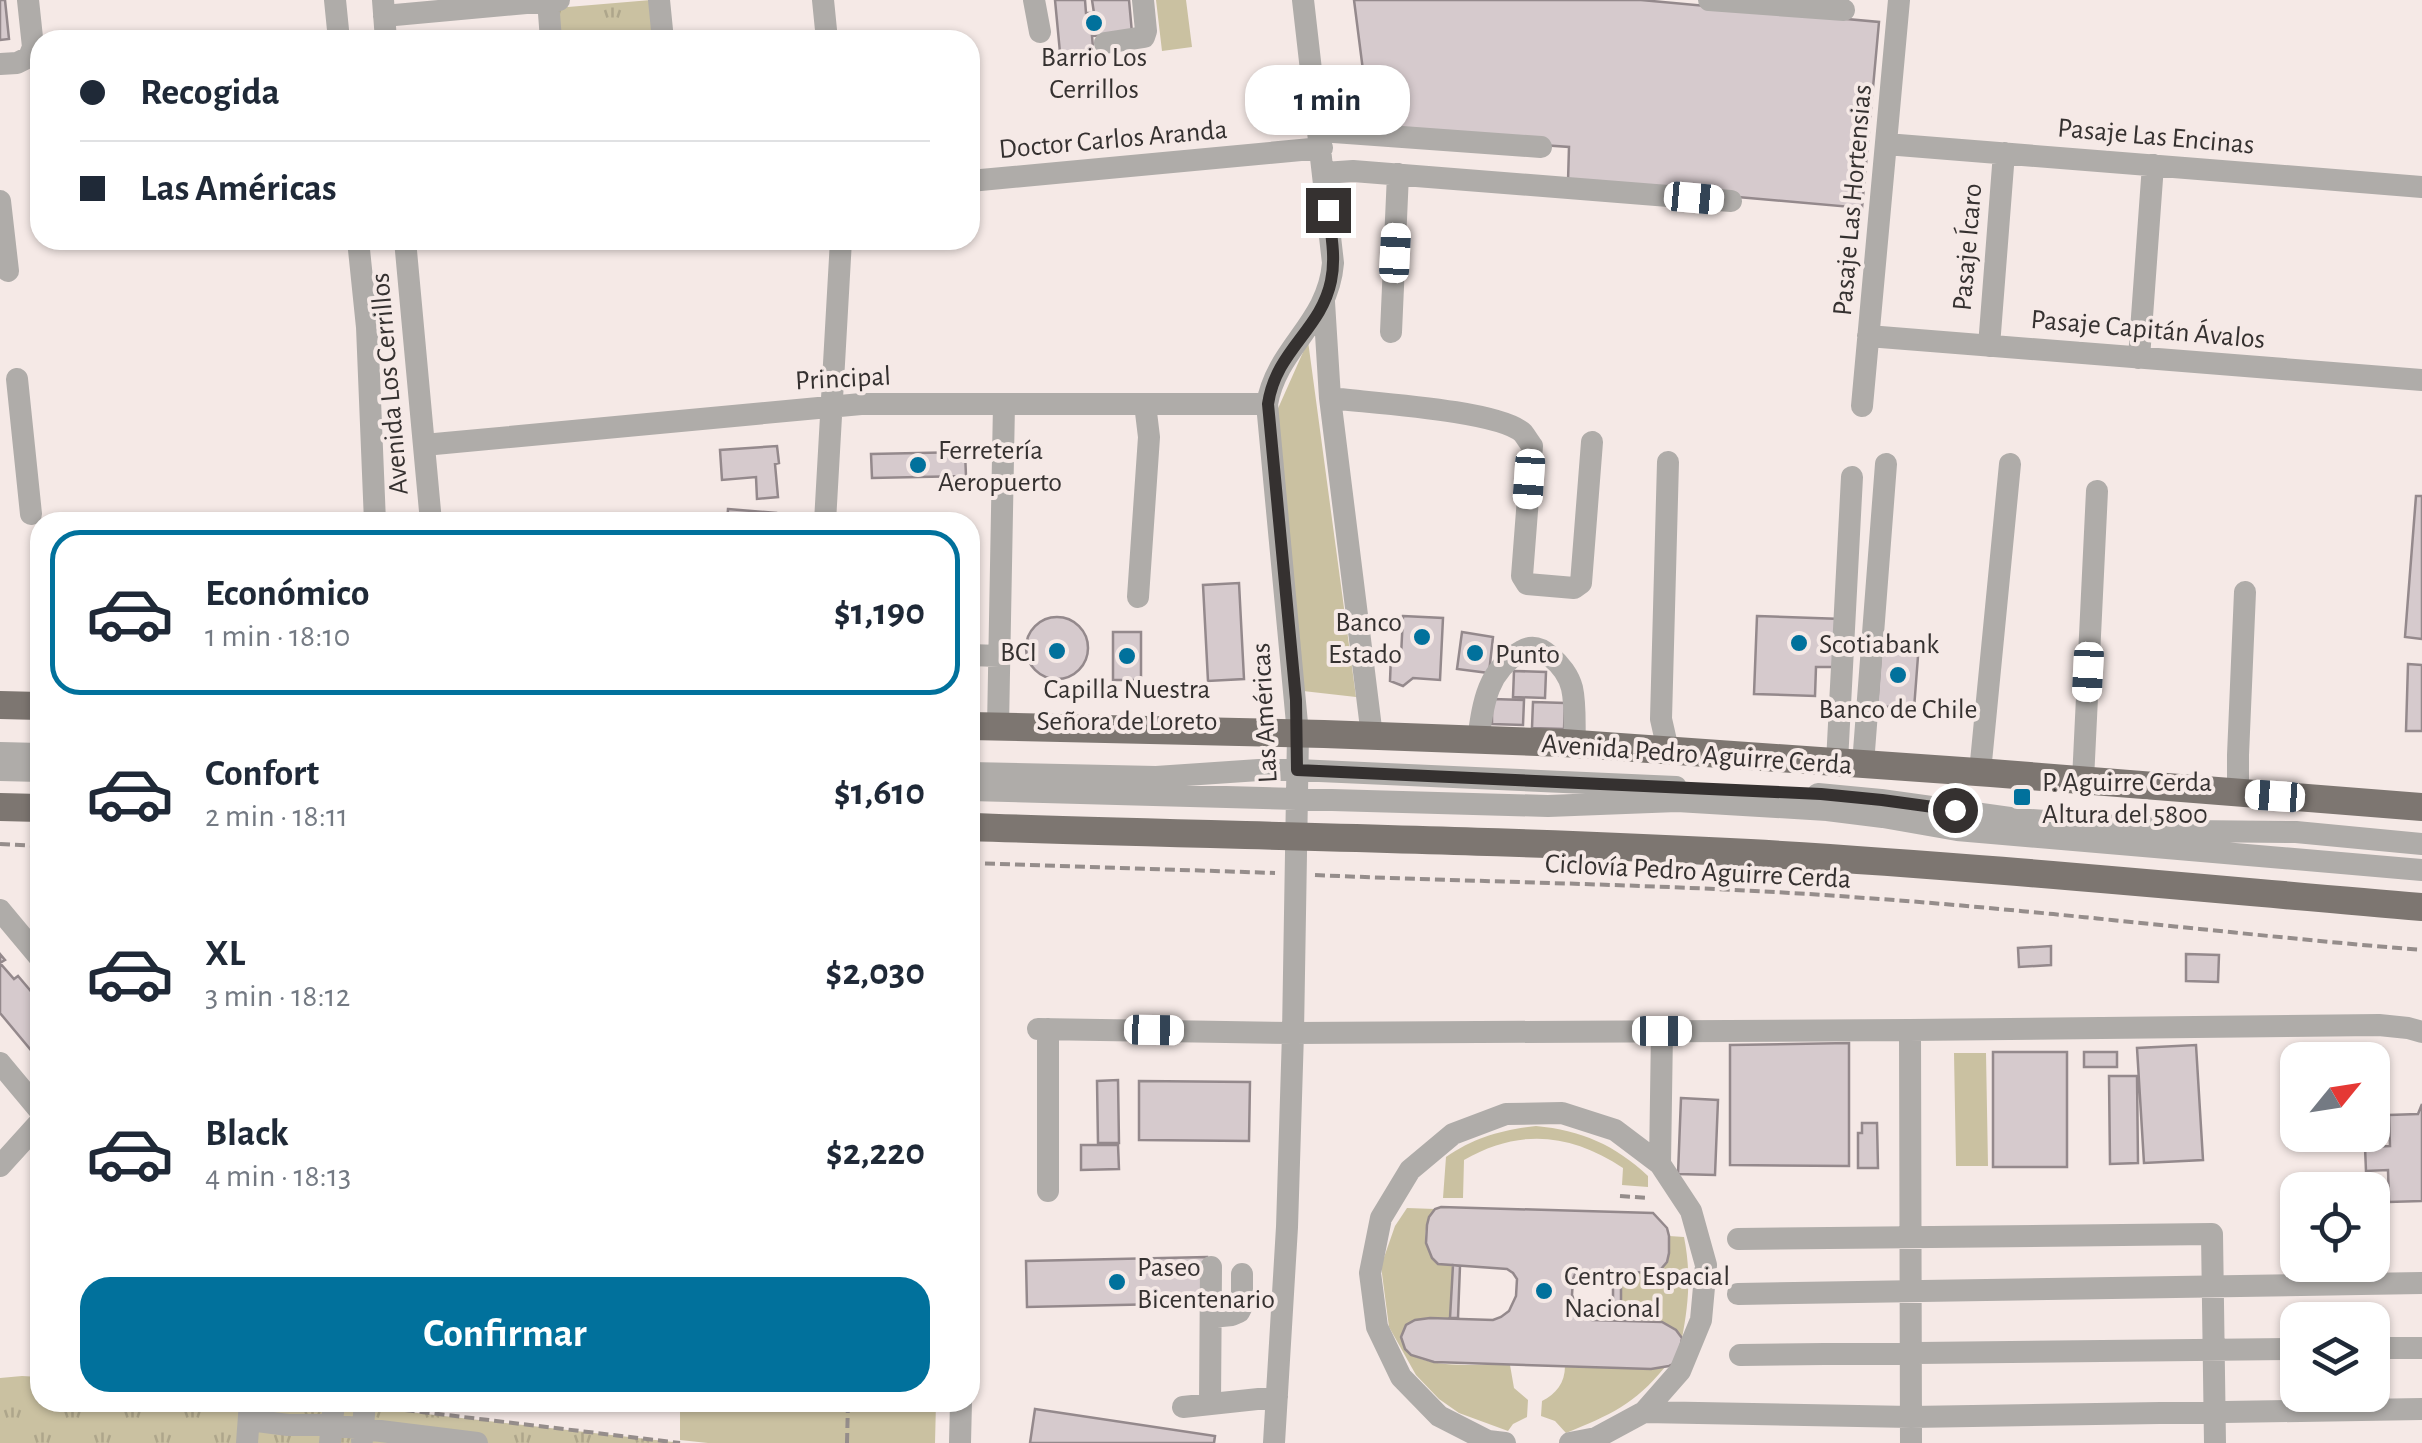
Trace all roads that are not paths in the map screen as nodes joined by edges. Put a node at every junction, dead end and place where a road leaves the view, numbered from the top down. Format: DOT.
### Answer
graph roads {
  1 [pos="28,0"];
  2 [pos="335,0"];
  3 [pos="548,0"];
  4 [pos="559,0"];
  5 [pos="659,0"];
  6 [pos="823,0"];
  7 [pos="1034,0"];
  8 [pos="1143,0"];
  9 [pos="1304,0"];
  10 [pos="1709,0"];
  11 [pos="1899,0"];
  12 [pos="1844,10"];
  13 [pos="384,19"];
  14 [pos="31,30"];
  15 [pos="338,30"];
  16 [pos="550,30"];
  17 [pos="662,30"];
  18 [pos="826,30"];
  19 [pos="1040,32"];
  20 [pos="1105,43"];
  21 [pos="30,54"];
  22 [pos="0,64"];
  23 [pos="1321,139"];
  24 [pos="1886,144"];
  25 [pos="1541,146"];
  26 [pos="2004,153"];
  27 [pos="2153,165"];
  28 [pos="1324,173"];
  29 [pos="1398,174"];
  30 [pos="980,180"];
  31 [pos="2422,187"];
  32 [pos="0,201"];
  33 [pos="1731,201"];
  34 [pos="359,250"];
  35 [pos="406,250"];
  36 [pos="840,250"];
  37 [pos="8,271"];
  38 [pos="1324,302"];
  39 [pos="1392,332"];
  40 [pos="1868,336"];
  41 [pos="1989,346"];
  42 [pos="2139,358"];
  43 [pos="17,379"];
  44 [pos="2422,380"];
  45 [pos="1330,398"];
  46 [pos="1004,404"];
  47 [pos="1145,404"];
  48 [pos="1268,404"];
  49 [pos="832,406"];
  50 [pos="1862,406"];
  51 [pos="1592,442"];
  52 [pos="24,445"];
  53 [pos="424,445"];
  54 [pos="0,448"];
  55 [pos="1668,462"];
  56 [pos="1886,464"];
  57 [pos="2010,464"];
  58 [pos="1852,478"];
  59 [pos="2097,491"];
  60 [pos="31,512"];
  61 [pos="375,512"];
  62 [pos="430,512"];
  63 [pos="827,512"];
  64 [pos="2246,592"];
  65 [pos="1138,597"];
  66 [pos="980,655"];
  67 [pos="999,656"];
  68 [pos="0,705"];
  69 [pos="30,706"];
  70 [pos="984,726"];
  71 [pos="1298,734"];
  72 [pos="1372,736"];
  73 [pos="1478,740"];
  74 [pos="1575,744"];
  75 [pos="1668,750"];
  76 [pos="0,753"];
  77 [pos="30,754"];
  78 [pos="1850,763"];
  79 [pos="0,770"];
  80 [pos="1297,770"];
  81 [pos="30,771"];
  82 [pos="1980,772"];
  83 [pos="980,773"];
  84 [pos="2083,780"];
  85 [pos="980,790"];
  86 [pos="2238,793"];
  87 [pos="1296,798"];
  88 [pos="0,807"];
  89 [pos="2422,807"];
  90 [pos="30,808"];
  91 [pos="980,827"];
  92 [pos="1295,836"];
  93 [pos="2422,844"];
  94 [pos="2422,870"];
  95 [pos="2422,907"];
  96 [pos="0,910"];
  97 [pos="30,946"];
  98 [pos="1910,1030"];
  99 [pos="1662,1031"];
  100 [pos="1294,1032"];
  101 [pos="2422,1032"];
  102 [pos="0,1062"];
  103 [pos="30,1099"];
  104 [pos="30,1133"];
  105 [pos="1660,1164"];
  106 [pos="0,1166"];
  107 [pos="1048,1191"];
  108 [pos="1910,1237"];
  109 [pos="1738,1239"];
  110 [pos="1211,1267"];
  111 [pos="1242,1274"];
  112 [pos="2422,1283"];
  113 [pos="2212,1287"];
  114 [pos="1910,1292"];
  115 [pos="1738,1294"];
  116 [pos="1210,1317"];
  117 [pos="2390,1348"];
  118 [pos="2422,1348"];
  119 [pos="2214,1349"];
  120 [pos="2280,1349"];
  121 [pos="1911,1352"];
  122 [pos="1740,1354"];
  123 [pos="1277,1397"];
  124 [pos="1210,1404"];
  125 [pos="1183,1407"];
  126 [pos="2422,1408"];
  127 [pos="961,1412"];
  128 [pos="1644,1412"];
  129 [pos="2214,1412"];
  130 [pos="1911,1416"];
  131 [pos="249,1422"];
  132 [pos="332,1424"];
  133 [pos="363,1436"];
  134 [pos="478,1443"];
  135 [pos="960,1443"];
  136 [pos="1274,1443"];
  137 [pos="1505,1443"];
  138 [pos="1570,1443"];
  139 [pos="1911,1443"];
  140 [pos="2215,1443"];
  1 -- 14 [label="street"];
  2 -- 15 [label="street"];
  3 -- 4 [label="street"];
  3 -- 13 [label="street"];
  3 -- 16 [label="street"];
  5 -- 17 [label="street"];
  6 -- 18 [label="street"];
  7 -- 19 [label="street"];
  8 -- 20 [label="street"];
  9 -- 23 [label="street, Las Américas"];
  10 -- 12 [label="street"];
  11 -- 24 [label="street, Pasaje Las Hortensias"];
  21 -- 22 [label="street"];
  23 -- 25 [label="street, Doctor Carlos Aranda"];
  23 -- 28 [label="street, Las Américas"];
  23 -- 30 [label="street, Doctor Carlos Aranda"];
  24 -- 26 [label="street, Pasaje Las Encinas"];
  24 -- 40 [label="street, Pasaje Las Hortensias"];
  26 -- 27 [label="street, Pasaje Las Encinas"];
  26 -- 41 [label="street, Pasaje Ícaro"];
  27 -- 31 [label="street, Pasaje Las Encinas"];
  27 -- 42 [label="street"];
  28 -- 29 [label="street"];
  28 -- 38 [label="street, Las Américas"];
  29 -- 33 [label="street"];
  29 -- 39 [label="street"];
  32 -- 37 [label="street"];
  34 -- 61 [label="street"];
  35 -- 53 [label="street, Avenida Los Cerrillos"];
  36 -- 49 [label="street"];
  38 -- 45 [label="street"];
  38 -- 48 [label="street, Las Américas"];
  40 -- 41 [label="street, Pasaje Capitán Ávalos"];
  40 -- 50 [label="street, Pasaje Las Hortensias"];
  41 -- 42 [label="street, Pasaje Capitán Ávalos"];
  42 -- 44 [label="street, Pasaje Capitán Ávalos"];
  43 -- 52 [label="street"];
  45 -- 51 [label="street"];
  45 -- 72 [label="street"];
  46 -- 47 [label="street, Principal"];
  46 -- 49 [label="street, Principal"];
  46 -- 67 [label="street"];
  47 -- 48 [label="street, Principal"];
  47 -- 65 [label="street"];
  48 -- 71 [label="street, Las Américas"];
  49 -- 53 [label="street, Principal"];
  49 -- 63 [label="street"];
  52 -- 54 [label="street"];
  52 -- 60 [label="street"];
  53 -- 62 [label="street, Avenida Los Cerrillos"];
  55 -- 75 [label="street"];
  56 -- 78 [label="street"];
  57 -- 82 [label="street"];
  58 -- 78 [label="street"];
  59 -- 84 [label="street"];
  64 -- 86 [label="street"];
  66 -- 67 [label="street"];
  67 -- 70 [label="street"];
  68 -- 69 [label="main road"];
  70 -- 71 [label="main road, Avenida Pedro Aguirre Cerda"];
  71 -- 72 [label="main road, Avenida Pedro Aguirre Cerda"];
  71 -- 80 [label="street, Las Américas"];
  72 -- 73 [label="main road, Avenida Pedro Aguirre Cerda"];
  73 -- 74 [label="main road, Avenida Pedro Aguirre Cerda"];
  73 -- 74 [label="street"];
  74 -- 75 [label="main road, Avenida Pedro Aguirre Cerda"];
  75 -- 78 [label="main road, Avenida Pedro Aguirre Cerda"];
  76 -- 77 [label="street"];
  78 -- 82 [label="main road, Avenida Pedro Aguirre Cerda"];
  79 -- 81 [label="street"];
  80 -- 83 [label="street"];
  80 -- 87 [label="street, Las Américas"];
  80 -- 93 [label="street"];
  82 -- 84 [label="main road, Avenida Pedro Aguirre Cerda"];
  84 -- 86 [label="main road, Avenida Pedro Aguirre Cerda"];
  85 -- 87 [label="street"];
  86 -- 89 [label="main road, Avenida Pedro Aguirre Cerda"];
  87 -- 92 [label="street, Las Américas"];
  87 -- 94 [label="street"];
  88 -- 90 [label="main road"];
  91 -- 92 [label="main road"];
  92 -- 95 [label="main road"];
  92 -- 100 [label="street, Las Américas"];
  96 -- 97 [label="street"];
  98 -- 99 [label="street"];
  98 -- 101 [label="street"];
  98 -- 108 [label="street"];
  99 -- 100 [label="street"];
  99 -- 105 [label="street"];
  100 -- 107 [label="street"];
  100 -- 123 [label="street, Las Américas"];
  102 -- 103 [label="street"];
  104 -- 106 [label="street"];
  105 -- 128 [label="street"];
  105 -- 137 [label="street"];
  108 -- 109 [label="street"];
  108 -- 113 [label="street"];
  108 -- 114 [label="street"];
  110 -- 116 [label="street"];
  111 -- 116 [label="street"];
  112 -- 113 [label="street"];
  113 -- 114 [label="street"];
  113 -- 119 [label="street"];
  114 -- 115 [label="street"];
  114 -- 121 [label="street"];
  116 -- 124 [label="street"];
  117 -- 118 [label="street"];
  119 -- 120 [label="street"];
  119 -- 121 [label="street"];
  119 -- 129 [label="street"];
  121 -- 122 [label="street"];
  121 -- 130 [label="street"];
  123 -- 124 [label="street"];
  123 -- 136 [label="street, Las Américas"];
  124 -- 125 [label="street"];
  126 -- 129 [label="street"];
  127 -- 135 [label="street"];
  128 -- 130 [label="street"];
  128 -- 138 [label="street"];
  129 -- 130 [label="street"];
  129 -- 140 [label="street"];
  130 -- 139 [label="street"];
  131 -- 132 [label="street"];
  132 -- 133 [label="street"];
  133 -- 134 [label="street"];
}
